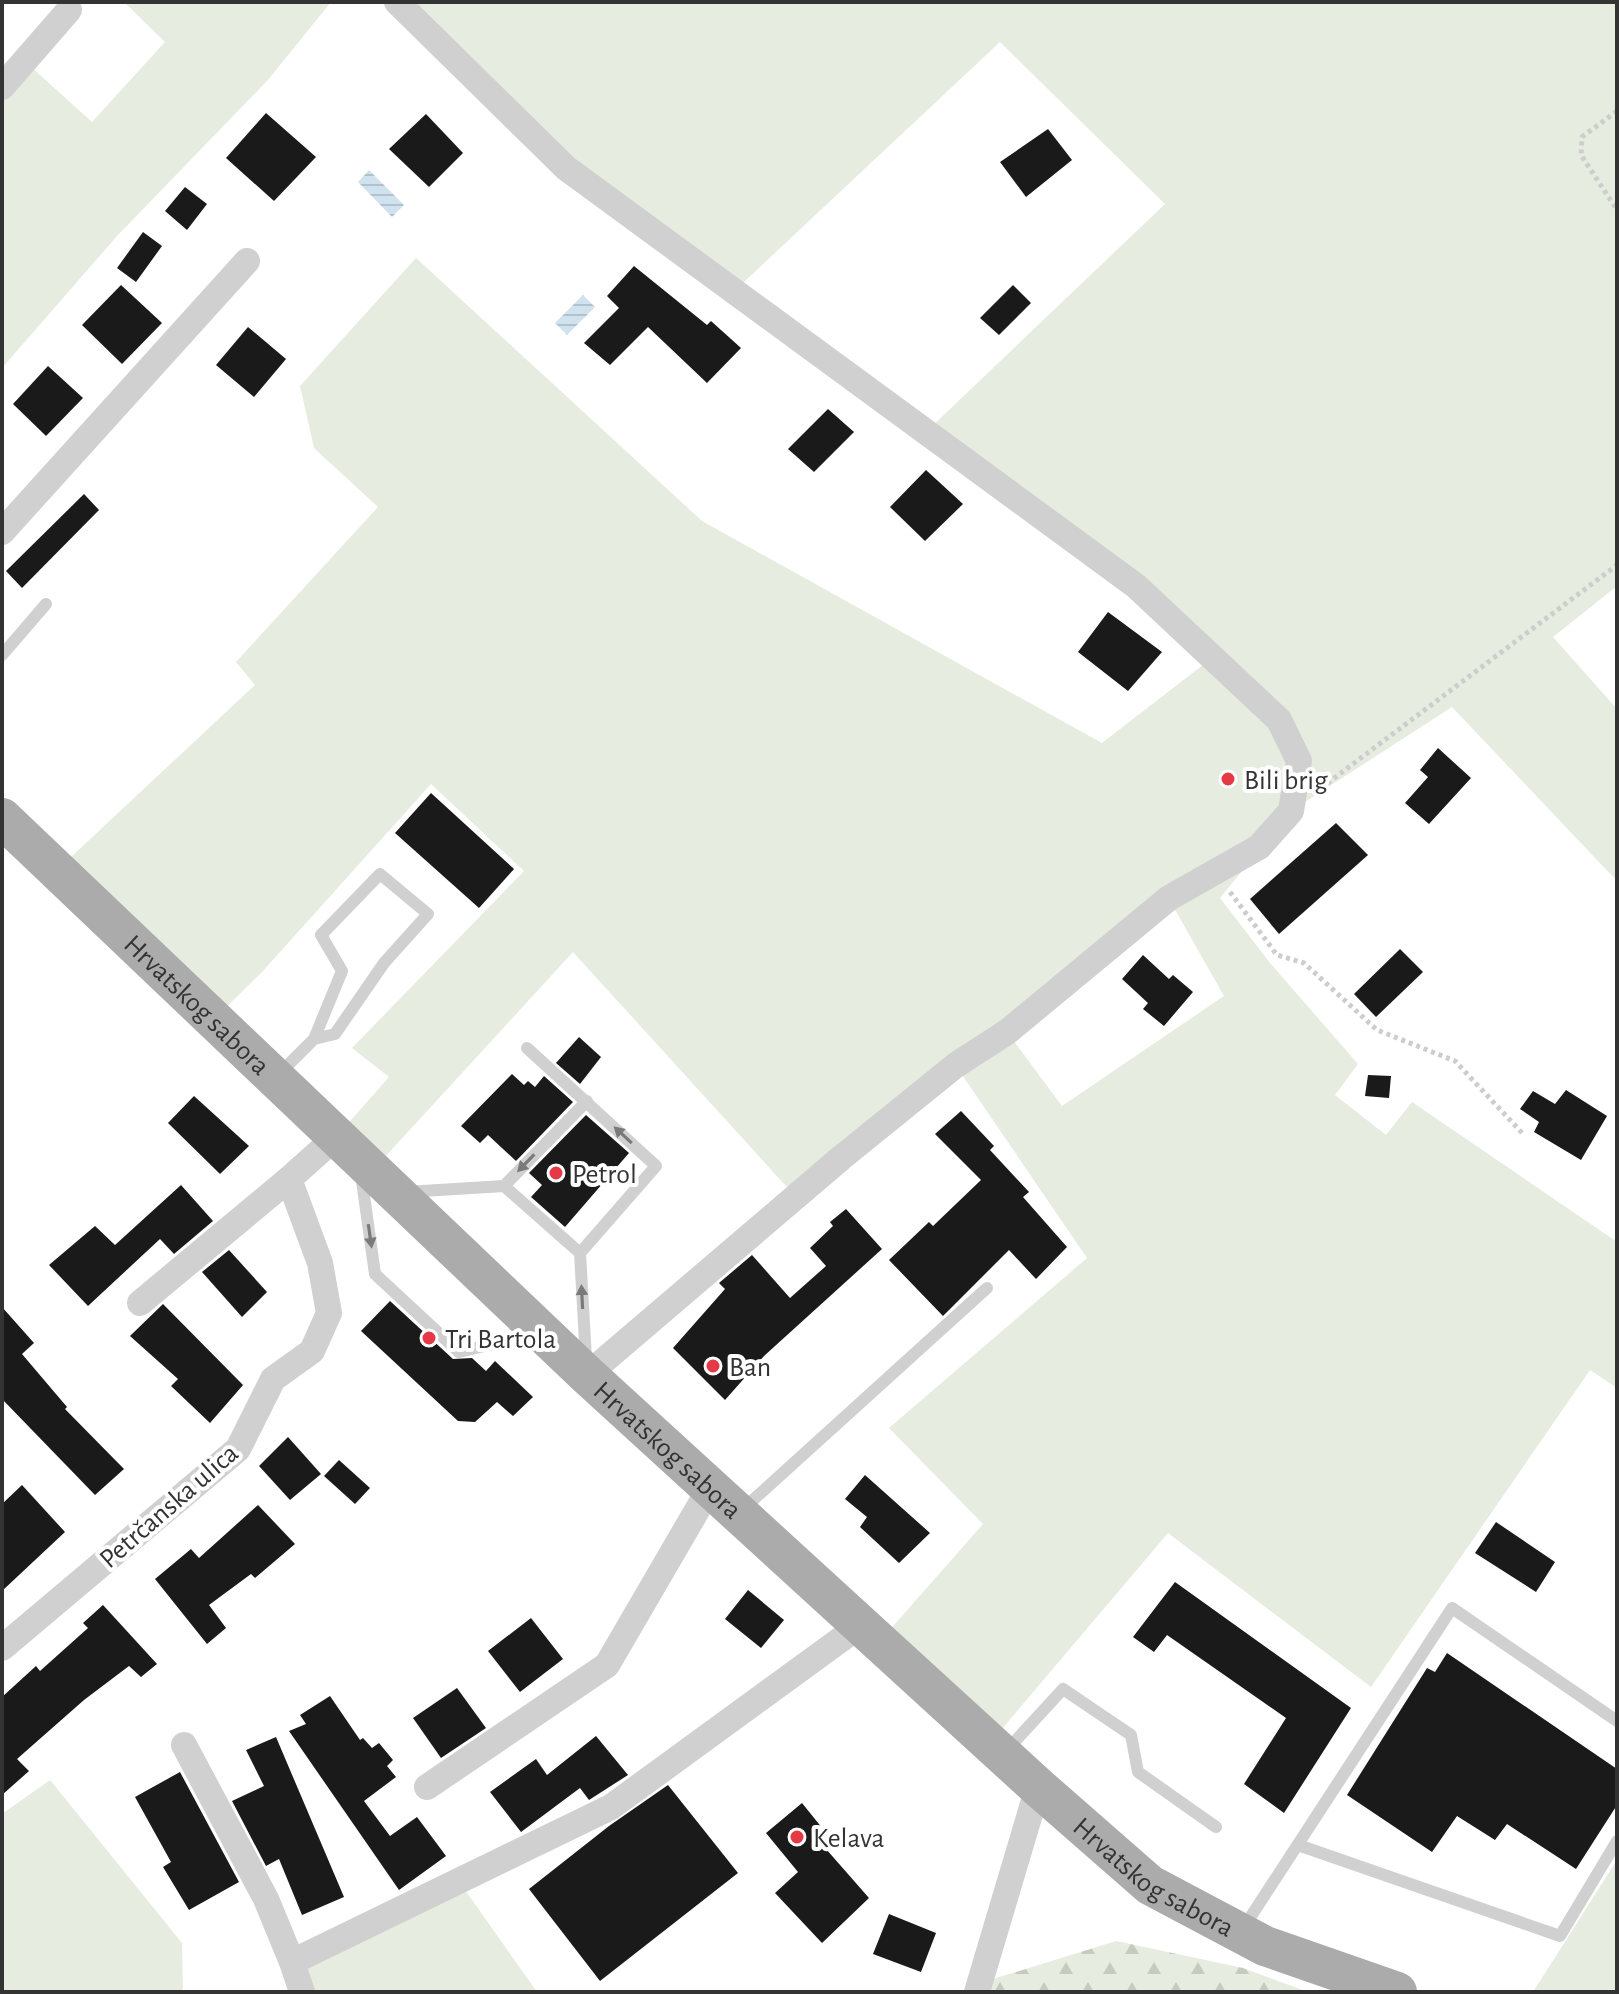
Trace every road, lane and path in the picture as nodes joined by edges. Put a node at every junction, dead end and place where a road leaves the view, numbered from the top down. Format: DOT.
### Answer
graph roads {
  1 [pos="397,2"];
  2 [pos="69,10"];
  3 [pos="2,87"];
  4 [pos="1617,111"];
  5 [pos="1617,210"];
  6 [pos="247,261"];
  7 [pos="2,532"];
  8 [pos="1617,565"];
  9 [pos="46,604"];
  10 [pos="2,655"];
  11 [pos="1291,811"];
  12 [pos="2,818"];
  13 [pos="1214,872"];
  14 [pos="314,1039"];
  15 [pos="527,1048"];
  16 [pos="275,1078"];
  17 [pos="587,1101"];
  18 [pos="1524,1135"];
  19 [pos="347,1148"];
  20 [pos="289,1179"];
  21 [pos="504,1186"];
  22 [pos="395,1193"];
  23 [pos="580,1253"];
  24 [pos="987,1288"];
  25 [pos="140,1303"];
  26 [pos="544,1332"];
  27 [pos="587,1375"];
  28 [pos="724,1500"];
  29 [pos="862,1624"];
  30 [pos="2,1648"];
  31 [pos="1617,1721"];
  32 [pos="184,1745"];
  33 [pos="1003,1755"];
  34 [pos="427,1787"];
  35 [pos="1038,1787"];
  36 [pos="1216,1827"];
  37 [pos="1617,1841"];
  38 [pos="1298,1845"];
  39 [pos="1240,1933"];
  40 [pos="292,1962"];
  41 [pos="302,1992"];
  42 [pos="977,1992"];
  43 [pos="1397,1992"];
  1 -- 11 [label="street"];
  2 -- 3 [label="street"];
  4 -- 5 [label="path"];
  6 -- 7 [label="street"];
  8 -- 11 [label="path"];
  9 -- 10 [label="lane"];
  11 -- 13 [label="street"];
  12 -- 16 [label="main road, Hrvatskog sabora"];
  13 -- 18 [label="path"];
  13 -- 27 [label="street"];
  14 -- 14 [label="lane"];
  14 -- 16 [label="lane"];
  15 -- 17 [label="lane"];
  16 -- 19 [label="main road, Hrvatskog sabora"];
  17 -- 21 [label="lane, one-way"];
  23 -- 17 [label="lane, one-way"];
  19 -- 20 [label="street"];
  19 -- 22 [label="main road, Hrvatskog sabora"];
  19 -- 26 [label="lane, one-way"];
  20 -- 25 [label="street"];
  20 -- 30 [label="street, Petrčanska ulica"];
  21 -- 22 [label="lane"];
  21 -- 23 [label="lane"];
  22 -- 26 [label="main road, Hrvatskog sabora"];
  27 -- 23 [label="lane, one-way"];
  24 -- 28 [label="lane"];
  26 -- 27 [label="main road, Hrvatskog sabora"];
  27 -- 28 [label="main road, Hrvatskog sabora"];
  28 -- 29 [label="main road, Hrvatskog sabora"];
  28 -- 34 [label="street"];
  29 -- 33 [label="main road, Hrvatskog sabora"];
  29 -- 40 [label="street"];
  31 -- 38 [label="lane"];
  32 -- 40 [label="street"];
  33 -- 35 [label="main road, Hrvatskog sabora"];
  33 -- 36 [label="lane"];
  35 -- 39 [label="main road, Hrvatskog sabora"];
  35 -- 42 [label="street"];
  37 -- 38 [label="lane"];
  38 -- 39 [label="lane"];
  39 -- 43 [label="main road, Hrvatskog sabora"];
  40 -- 41 [label="street"];
}
